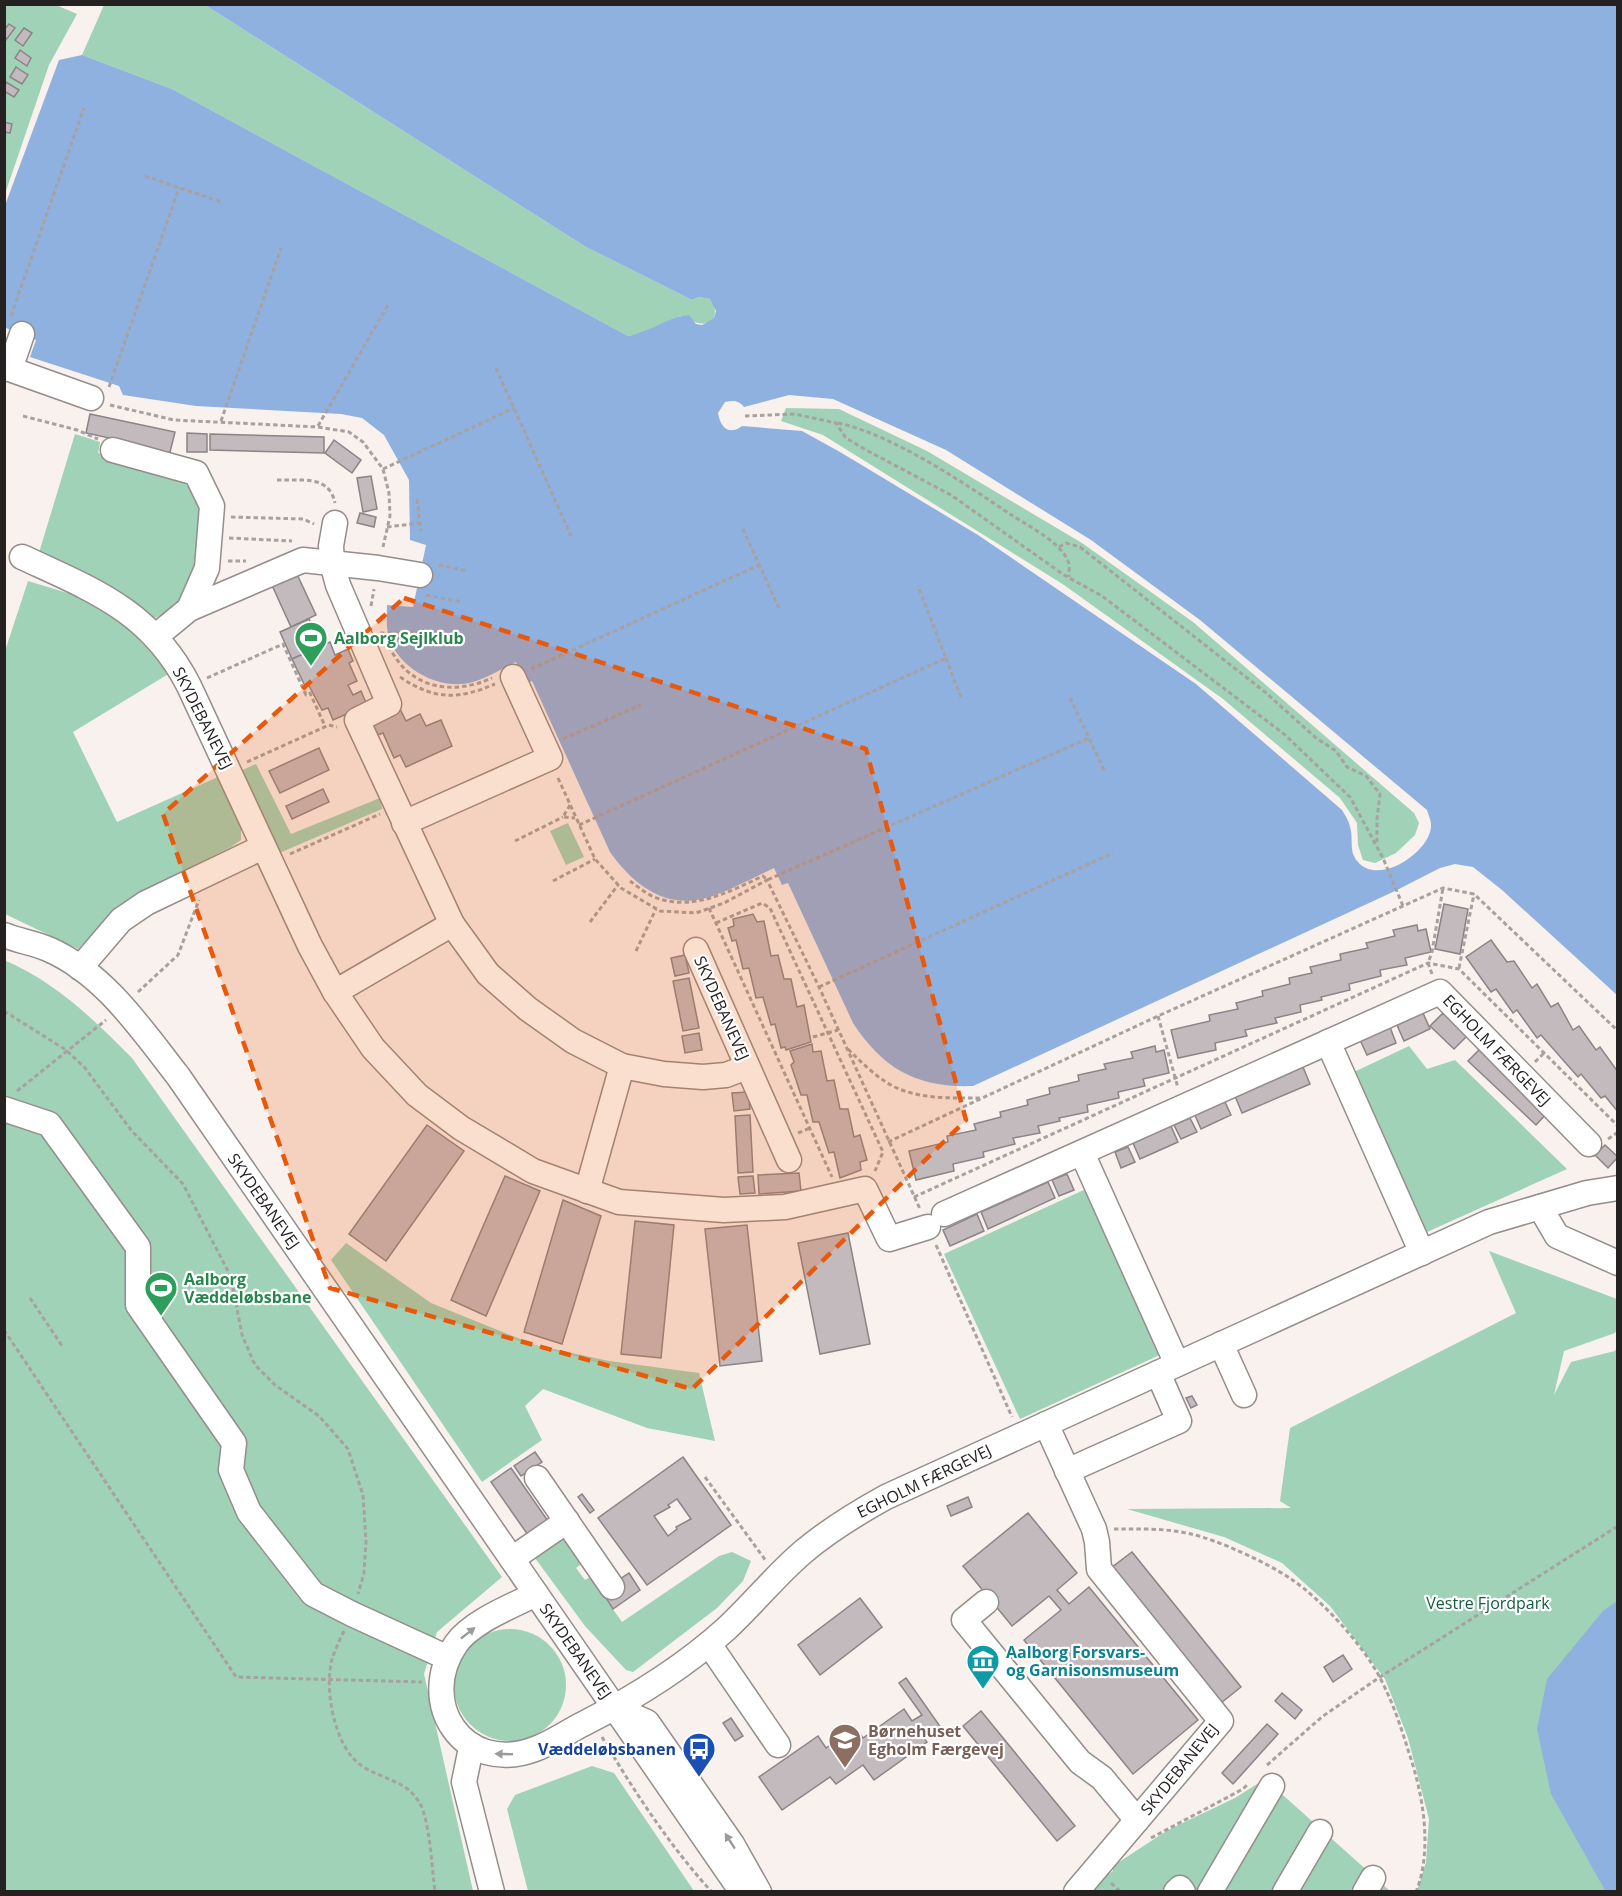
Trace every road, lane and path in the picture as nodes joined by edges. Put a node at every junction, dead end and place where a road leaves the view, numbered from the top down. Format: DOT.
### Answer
graph roads {
  1 [pos="84,108"];
  2 [pos="145,176"];
  3 [pos="179,188"];
  4 [pos="221,202"];
  5 [pos="281,248"];
  6 [pos="389,303"];
  7 [pos="15,328"];
  8 [pos="7,368"];
  9 [pos="496,368"];
  10 [pos="99,395"];
  11 [pos="514,408"];
  12 [pos="23,416"];
  13 [pos="745,416"];
  14 [pos="221,422"];
  15 [pos="836,423"];
  16 [pos="318,427"];
  17 [pos="113,450"];
  18 [pos="383,469"];
  19 [pos="277,480"];
  20 [pos="417,499"];
  21 [pos="212,516"];
  22 [pos="303,519"];
  23 [pos="335,523"];
  24 [pos="420,523"];
  25 [pos="387,527"];
  26 [pos="743,530"];
  27 [pos="421,531"];
  28 [pos="227,538"];
  29 [pos="572,538"];
  30 [pos="296,542"];
  31 [pos="1059,548"];
  32 [pos="22,557"];
  33 [pos="332,563"];
  34 [pos="759,565"];
  35 [pos="468,570"];
  36 [pos="423,577"];
  37 [pos="1068,577"];
  38 [pos="918,586"];
  39 [pos="462,602"];
  40 [pos="779,608"];
  41 [pos="189,609"];
  42 [pos="429,632"];
  43 [pos="379,633"];
  44 [pos="155,637"];
  45 [pos="385,639"];
  46 [pos="946,658"];
  47 [pos="503,677"];
  48 [pos="189,686"];
  49 [pos="1070,698"];
  50 [pos="963,700"];
  51 [pos="641,705"];
  52 [pos="357,720"];
  53 [pos="325,726"];
  54 [pos="1089,738"];
  55 [pos="547,753"];
  56 [pos="229,770"];
  57 [pos="1104,770"];
  58 [pos="570,805"];
  59 [pos="400,815"];
  60 [pos="563,817"];
  61 [pos="576,819"];
  62 [pos="579,825"];
  63 [pos="515,841"];
  64 [pos="1377,846"];
  65 [pos="1113,853"];
  66 [pos="267,855"];
  67 [pos="595,859"];
  68 [pos="553,880"];
  69 [pos="767,880"];
  70 [pos="630,881"];
  71 [pos="618,885"];
  72 [pos="1443,888"];
  73 [pos="205,894"];
  74 [pos="1474,894"];
  75 [pos="1404,906"];
  76 [pos="656,909"];
  77 [pos="709,909"];
  78 [pos="590,922"];
  79 [pos="716,923"];
  80 [pos="452,924"];
  81 [pos="4,935"];
  82 [pos="696,950"];
  83 [pos="636,951"];
  84 [pos="1428,963"];
  85 [pos="80,968"];
  86 [pos="1459,969"];
  87 [pos="819,987"];
  88 [pos="335,992"];
  89 [pos="124,1006"];
  90 [pos="4,1011"];
  91 [pos="1158,1017"];
  92 [pos="838,1030"];
  93 [pos="1617,1031"];
  94 [pos="828,1033"];
  95 [pos="813,1037"];
  96 [pos="1328,1042"];
  97 [pos="66,1050"];
  98 [pos="622,1066"];
  99 [pos="747,1067"];
  100 [pos="984,1098"];
  101 [pos="1186,1106"];
  102 [pos="8,1108"];
  103 [pos="888,1142"];
  104 [pos="1589,1144"];
  105 [pos="1082,1152"];
  106 [pos="789,1160"];
  107 [pos="1617,1188"];
  108 [pos="865,1189"];
  109 [pos="587,1191"];
  110 [pos="840,1195"];
  111 [pos="1540,1207"];
  112 [pos="1422,1253"];
  113 [pos="1617,1263"];
  114 [pos="30,1298"];
  115 [pos="4,1330"];
  116 [pos="1221,1344"];
  117 [pos="62,1346"];
  118 [pos="1167,1369"];
  119 [pos="1244,1395"];
  120 [pos="1046,1424"];
  121 [pos="1067,1471"];
  122 [pos="705,1477"];
  123 [pos="537,1478"];
  124 [pos="567,1521"];
  125 [pos="1617,1526"];
  126 [pos="1094,1529"];
  127 [pos="512,1560"];
  128 [pos="778,1577"];
  129 [pos="612,1587"];
  130 [pos="536,1594"];
  131 [pos="986,1602"];
  132 [pos="352,1614"];
  133 [pos="709,1644"];
  134 [pos="448,1658"];
  135 [pos="1380,1677"];
  136 [pos="329,1679"];
  137 [pos="442,1682"];
  138 [pos="615,1708"];
  139 [pos="601,1735"];
  140 [pos="778,1746"];
  141 [pos="471,1748"];
  142 [pos="1262,1779"];
  143 [pos="1143,1830"];
  144 [pos="1320,1832"];
  145 [pos="435,1892"];
  146 [pos="492,1892"];
  147 [pos="712,1892"];
  148 [pos="742,1892"];
  149 [pos="759,1892"];
  150 [pos="1076,1892"];
  151 [pos="1176,1892"];
  152 [pos="1183,1892"];
  153 [pos="1210,1892"];
  154 [pos="1285,1892"];
  155 [pos="1416,1892"];
  1 -- 7 [label="path"];
  2 -- 3 [label="path"];
  3 -- 4 [label="path"];
  3 -- 10 [label="path"];
  5 -- 14 [label="path"];
  6 -- 16 [label="path"];
  7 -- 8 [label="street"];
  8 -- 10 [label="street"];
  9 -- 11 [label="path"];
  11 -- 18 [label="path"];
  11 -- 29 [label="path"];
  12 -- 17 [label="path"];
  13 -- 15 [label="path"];
  15 -- 31 [label="path"];
  15 -- 37 [label="path"];
  17 -- 21 [label="street"];
  19 -- 23 [label="path"];
  20 -- 24 [label="path"];
  21 -- 22 [label="path"];
  21 -- 41 [label="street"];
  23 -- 33 [label="street"];
  24 -- 25 [label="path"];
  24 -- 27 [label="path"];
  26 -- 34 [label="path"];
  28 -- 30 [label="path"];
  31 -- 37 [label="path"];
  31 -- 64 [label="path"];
  32 -- 44 [label="street, SKYDEBANEVEJ"];
  33 -- 36 [label="street"];
  33 -- 41 [label="street"];
  33 -- 52 [label="street"];
  34 -- 40 [label="path"];
  34 -- 47 [label="path"];
  35 -- 36 [label="path"];
  36 -- 39 [label="path"];
  37 -- 64 [label="path"];
  38 -- 46 [label="path"];
  41 -- 44 [label="street"];
  42 -- 43 [label="path"];
  44 -- 48 [label="street, SKYDEBANEVEJ"];
  45 -- 47 [label="path"];
  46 -- 50 [label="path"];
  46 -- 62 [label="path"];
  47 -- 55 [label="street"];
  48 -- 53 [label="path"];
  48 -- 56 [label="street, SKYDEBANEVEJ"];
  49 -- 54 [label="path"];
  51 -- 55 [label="path"];
  52 -- 53 [label="path"];
  52 -- 59 [label="street, SKYDEBANEVEJ"];
  53 -- 56 [label="path"];
  54 -- 57 [label="path"];
  54 -- 69 [label="path"];
  55 -- 58 [label="path"];
  55 -- 59 [label="street"];
  56 -- 66 [label="street, SKYDEBANEVEJ"];
  58 -- 60 [label="path"];
  58 -- 61 [label="path"];
  59 -- 66 [label="path"];
  59 -- 80 [label="street, SKYDEBANEVEJ"];
  60 -- 61 [label="path"];
  60 -- 63 [label="path"];
  61 -- 62 [label="path"];
  62 -- 67 [label="path"];
  64 -- 75 [label="path"];
  65 -- 87 [label="path"];
  66 -- 85 [label="street"];
  66 -- 88 [label="street, SKYDEBANEVEJ"];
  67 -- 68 [label="path"];
  67 -- 71 [label="path"];
  69 -- 70 [label="path"];
  69 -- 77 [label="path"];
  69 -- 87 [label="path"];
  71 -- 76 [label="path"];
  71 -- 78 [label="path"];
  72 -- 74 [label="path"];
  72 -- 75 [label="path"];
  72 -- 84 [label="path"];
  73 -- 89 [label="path"];
  74 -- 86 [label="path"];
  74 -- 93 [label="path"];
  75 -- 91 [label="path"];
  76 -- 77 [label="path"];
  76 -- 83 [label="path"];
  77 -- 79 [label="path"];
  79 -- 94 [label="path"];
  79 -- 110 [label="path"];
  80 -- 88 [label="street"];
  80 -- 98 [label="street, SKYDEBANEVEJ"];
  81 -- 85 [label="street, SKYDEBANEVEJ"];
  82 -- 99 [label="street, SKYDEBANEVEJ"];
  85 -- 89 [label="street, SKYDEBANEVEJ"];
  87 -- 92 [label="path"];
  88 -- 109 [label="street, SKYDEBANEVEJ"];
  89 -- 97 [label="path"];
  89 -- 127 [label="street, SKYDEBANEVEJ"];
  90 -- 97 [label="path"];
  91 -- 100 [label="path"];
  91 -- 101 [label="path"];
  92 -- 94 [label="path"];
  92 -- 100 [label="path"];
  94 -- 95 [label="path"];
  94 -- 108 [label="path"];
  96 -- 101 [label="street, EGHOLM FÆRGEVEJ"];
  96 -- 104 [label="street, EGHOLM FÆRGEVEJ"];
  96 -- 112 [label="street"];
  97 -- 102 [label="path"];
  97 -- 132 [label="path"];
  98 -- 99 [label="street, SKYDEBANEVEJ"];
  98 -- 109 [label="street"];
  99 -- 106 [label="street, SKYDEBANEVEJ"];
  100 -- 103 [label="path"];
  101 -- 105 [label="street, EGHOLM FÆRGEVEJ"];
  102 -- 132 [label="street"];
  105 -- 108 [label="street, EGHOLM FÆRGEVEJ"];
  105 -- 118 [label="street"];
  107 -- 111 [label="street, EGHOLM FÆRGEVEJ"];
  108 -- 110 [label="street, SKYDEBANEVEJ"];
  109 -- 110 [label="street, SKYDEBANEVEJ"];
  111 -- 112 [label="street, EGHOLM FÆRGEVEJ"];
  111 -- 113 [label="street"];
  112 -- 116 [label="street, EGHOLM FÆRGEVEJ"];
  114 -- 117 [label="path"];
  115 -- 136 [label="path"];
  116 -- 118 [label="street, EGHOLM FÆRGEVEJ"];
  116 -- 119 [label="street"];
  118 -- 120 [label="street, EGHOLM FÆRGEVEJ"];
  118 -- 121 [label="street"];
  120 -- 121 [label="street, SKYDEBANEVEJ"];
  120 -- 128 [label="street, EGHOLM FÆRGEVEJ"];
  121 -- 126 [label="street, SKYDEBANEVEJ"];
  122 -- 128 [label="path"];
  123 -- 124 [label="street"];
  124 -- 127 [label="street"];
  124 -- 129 [label="street"];
  125 -- 135 [label="path"];
  126 -- 135 [label="path"];
  126 -- 143 [label="street, SKYDEBANEVEJ"];
  127 -- 130 [label="street, SKYDEBANEVEJ"];
  128 -- 133 [label="street, EGHOLM FÆRGEVEJ"];
  134 -- 130 [label="street, SKYDEBANEVEJ, one-way"];
  130 -- 138 [label="street, SKYDEBANEVEJ"];
  131 -- 143 [label="street"];
  132 -- 134 [label="street"];
  132 -- 136 [label="path"];
  133 -- 138 [label="street, EGHOLM FÆRGEVEJ"];
  133 -- 140 [label="street"];
  134 -- 137 [label="street, SKYDEBANEVEJ"];
  135 -- 142 [label="path"];
  135 -- 155 [label="path"];
  136 -- 137 [label="path"];
  136 -- 145 [label="path"];
  137 -- 141 [label="street, SKYDEBANEVEJ"];
  138 -- 141 [label="street, SKYDEBANEVEJ, one-way"];
  138 -- 148 [label="street, SKYDEBANEVEJ"];
  149 -- 138 [label="street, one-way"];
  139 -- 147 [label="path"];
  141 -- 146 [label="street"];
  142 -- 143 [label="path"];
  142 -- 153 [label="street"];
  143 -- 150 [label="street, SKYDEBANEVEJ"];
  144 -- 154 [label="street"];
  151 -- 152 [label="street"];
}
